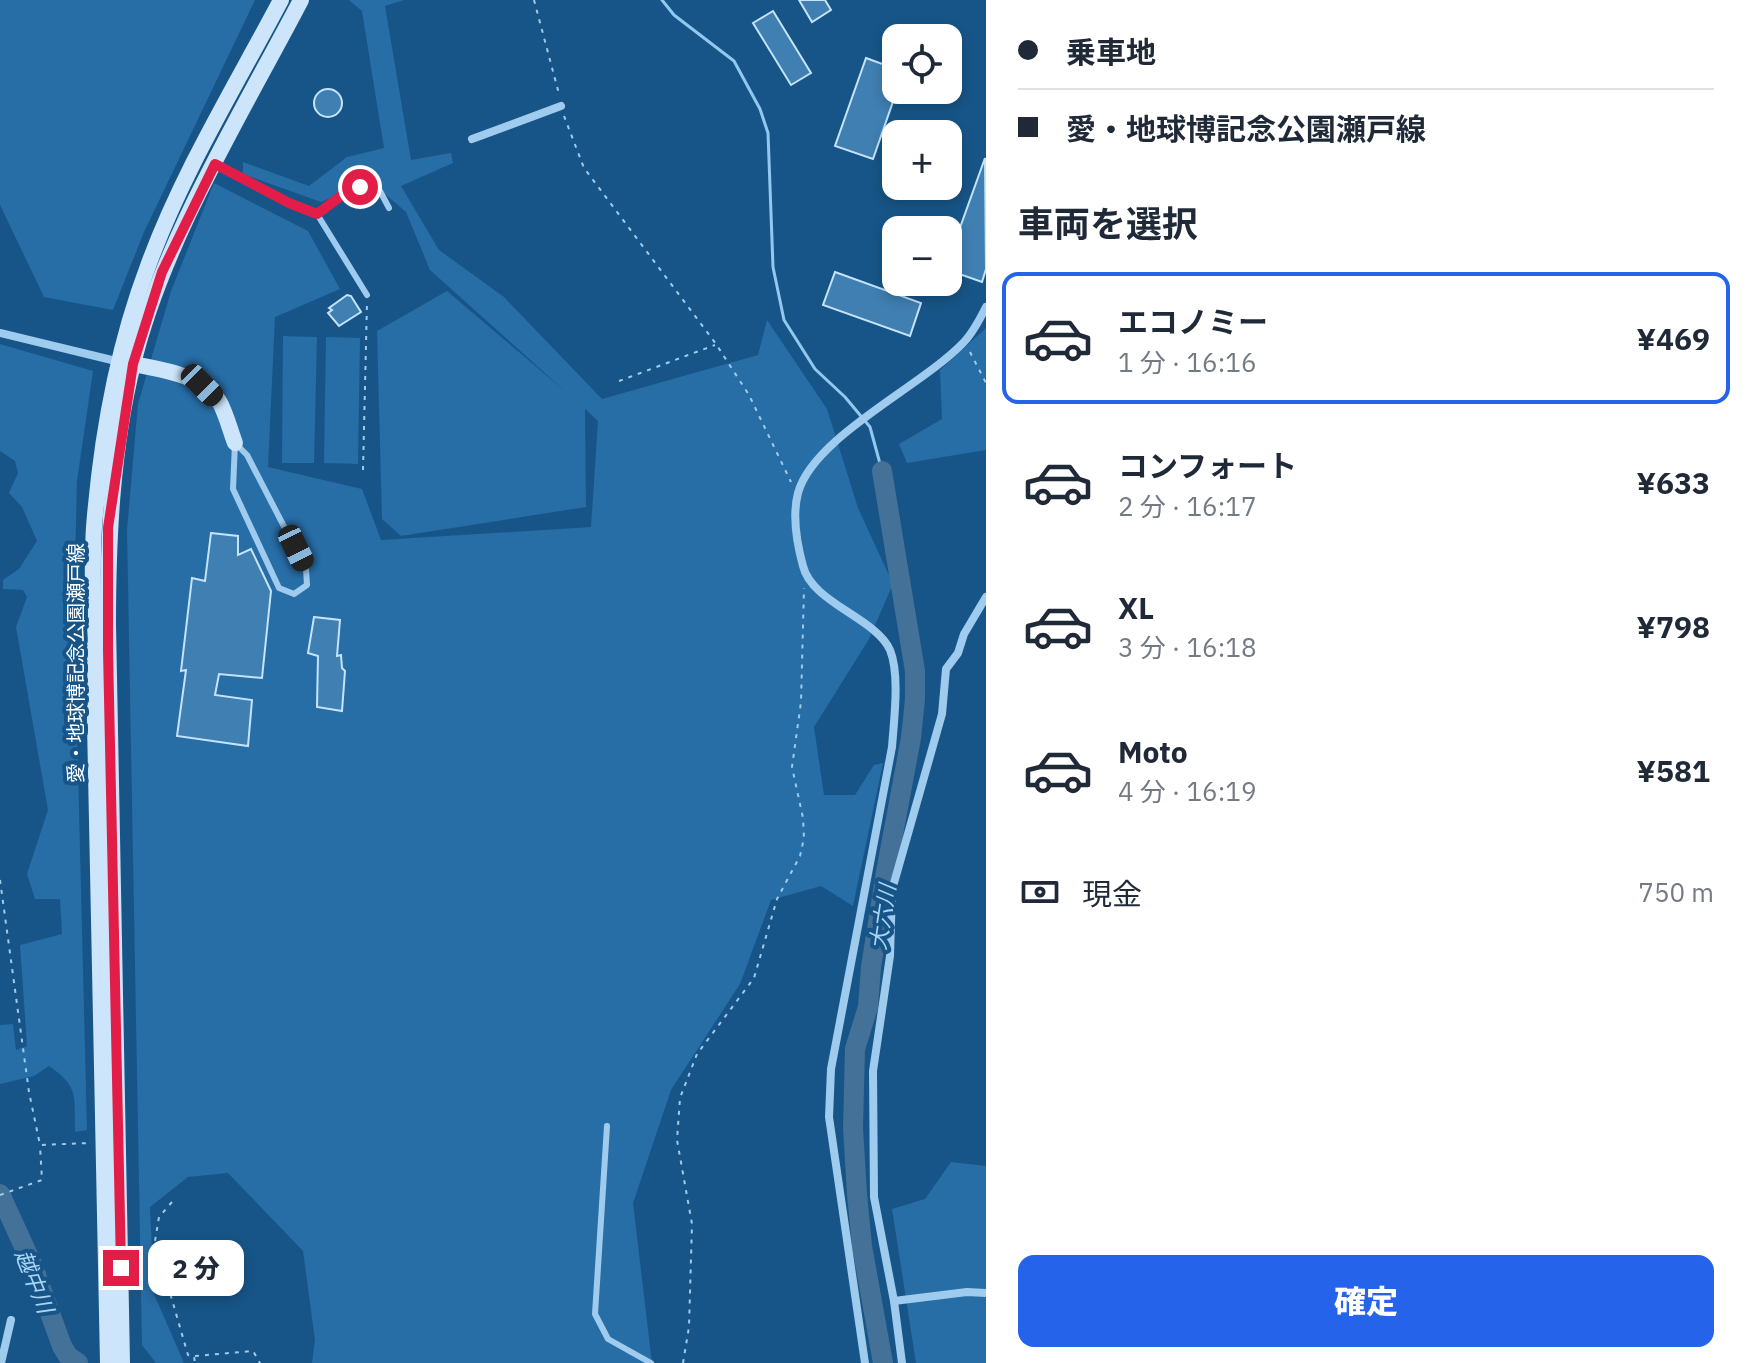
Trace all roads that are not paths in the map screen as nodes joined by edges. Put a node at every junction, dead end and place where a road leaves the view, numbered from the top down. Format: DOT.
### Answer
graph roads {
  1 [pos="281,0"];
  2 [pos="301,0"];
  3 [pos="561,106"];
  4 [pos="472,139"];
  5 [pos="215,164"];
  6 [pos="389,208"];
  7 [pos="317,214"];
  8 [pos="367,295"];
  9 [pos="986,307"];
  10 [pos="3,334"];
  11 [pos="125,363"];
  12 [pos="235,443"];
  13 [pos="986,597"];
  14 [pos="607,1126"];
  15 [pos="986,1293"];
  16 [pos="894,1301"];
  17 [pos="11,1320"];
  18 [pos="108,1357"];
  19 [pos="1,1363"];
  20 [pos="122,1363"];
  21 [pos="651,1363"];
  22 [pos="865,1363"];
  23 [pos="902,1363"];
  1 -- 11 [label="main road, 愛・地球博記念公園瀬戸線"];
  2 -- 5 [label="main road, 愛・地球博記念公園瀬戸線"];
  3 -- 4 [label="street"];
  5 -- 7 [label="lane"];
  5 -- 11 [label="main road, 愛・地球博記念公園瀬戸線"];
  6 -- 7 [label="lane"];
  7 -- 8 [label="lane"];
  9 -- 22 [label="street"];
  10 -- 11 [label="street"];
  11 -- 12 [label="main road"];
  11 -- 18 [label="main road, 愛・地球博記念公園瀬戸線"];
  11 -- 20 [label="main road, 愛・地球博記念公園瀬戸線"];
  12 -- 12 [label="lane"];
  13 -- 16 [label="street"];
  14 -- 21 [label="lane"];
  15 -- 16 [label="street"];
  16 -- 23 [label="street"];
  17 -- 19 [label="street"];
}
